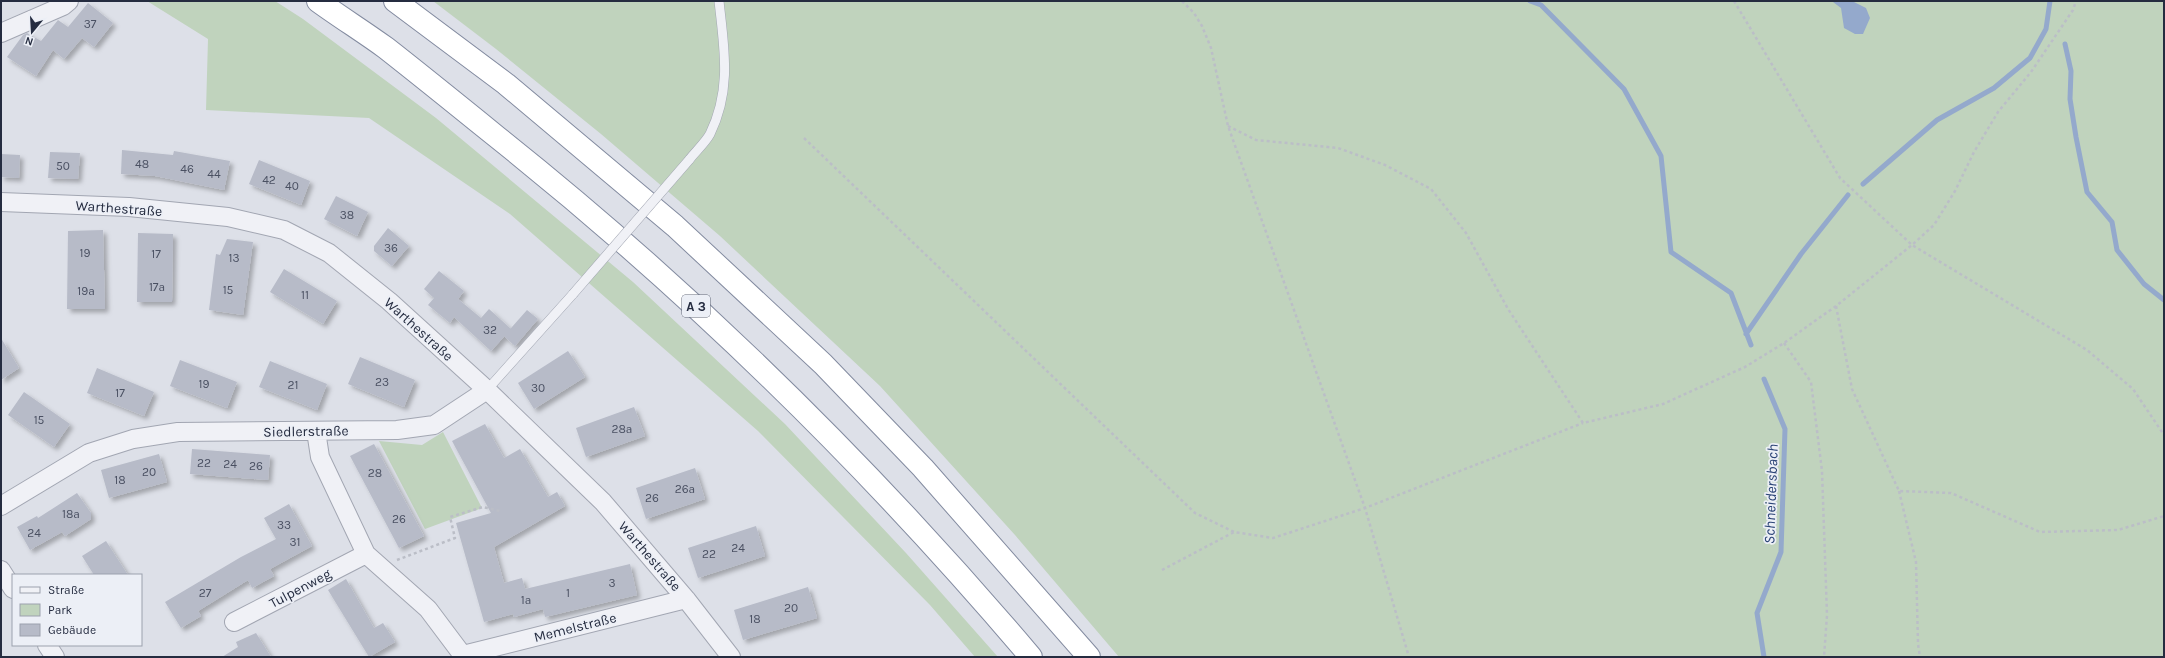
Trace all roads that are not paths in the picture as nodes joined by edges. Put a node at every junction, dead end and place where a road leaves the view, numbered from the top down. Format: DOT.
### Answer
graph roads {
  1 [pos="69,1"];
  2 [pos="318,1"];
  3 [pos="395,1"];
  4 [pos="719,1"];
  5 [pos="1,33"];
  6 [pos="1,202"];
  7 [pos="487,390"];
  8 [pos="316,431"];
  9 [pos="1,506"];
  10 [pos="366,554"];
  11 [pos="1,570"];
  12 [pos="12,587"];
  13 [pos="686,599"];
  14 [pos="234,622"];
  15 [pos="48,646"];
  16 [pos="463,656"];
  17 [pos="55,657"];
  18 [pos="731,657"];
  19 [pos="1031,657"];
  20 [pos="1089,657"];
  1 -- 5 [label="street"];
  2 -- 19 [label="highway, A 3"];
  3 -- 20 [label="highway"];
  4 -- 7 [label="lane, Siedlerstraße, bridge"];
  6 -- 7 [label="street, Warthestraße"];
  7 -- 8 [label="street, Siedlerstraße"];
  7 -- 13 [label="street, Warthestraße"];
  8 -- 9 [label="street, Siedlerstraße"];
  8 -- 10 [label="street"];
  10 -- 14 [label="street, Tulpenweg"];
  10 -- 16 [label="street"];
  11 -- 12 [label="street"];
  13 -- 16 [label="street, Memelstraße"];
  13 -- 18 [label="street, Warthestraße"];
  15 -- 17 [label="street"];
}
